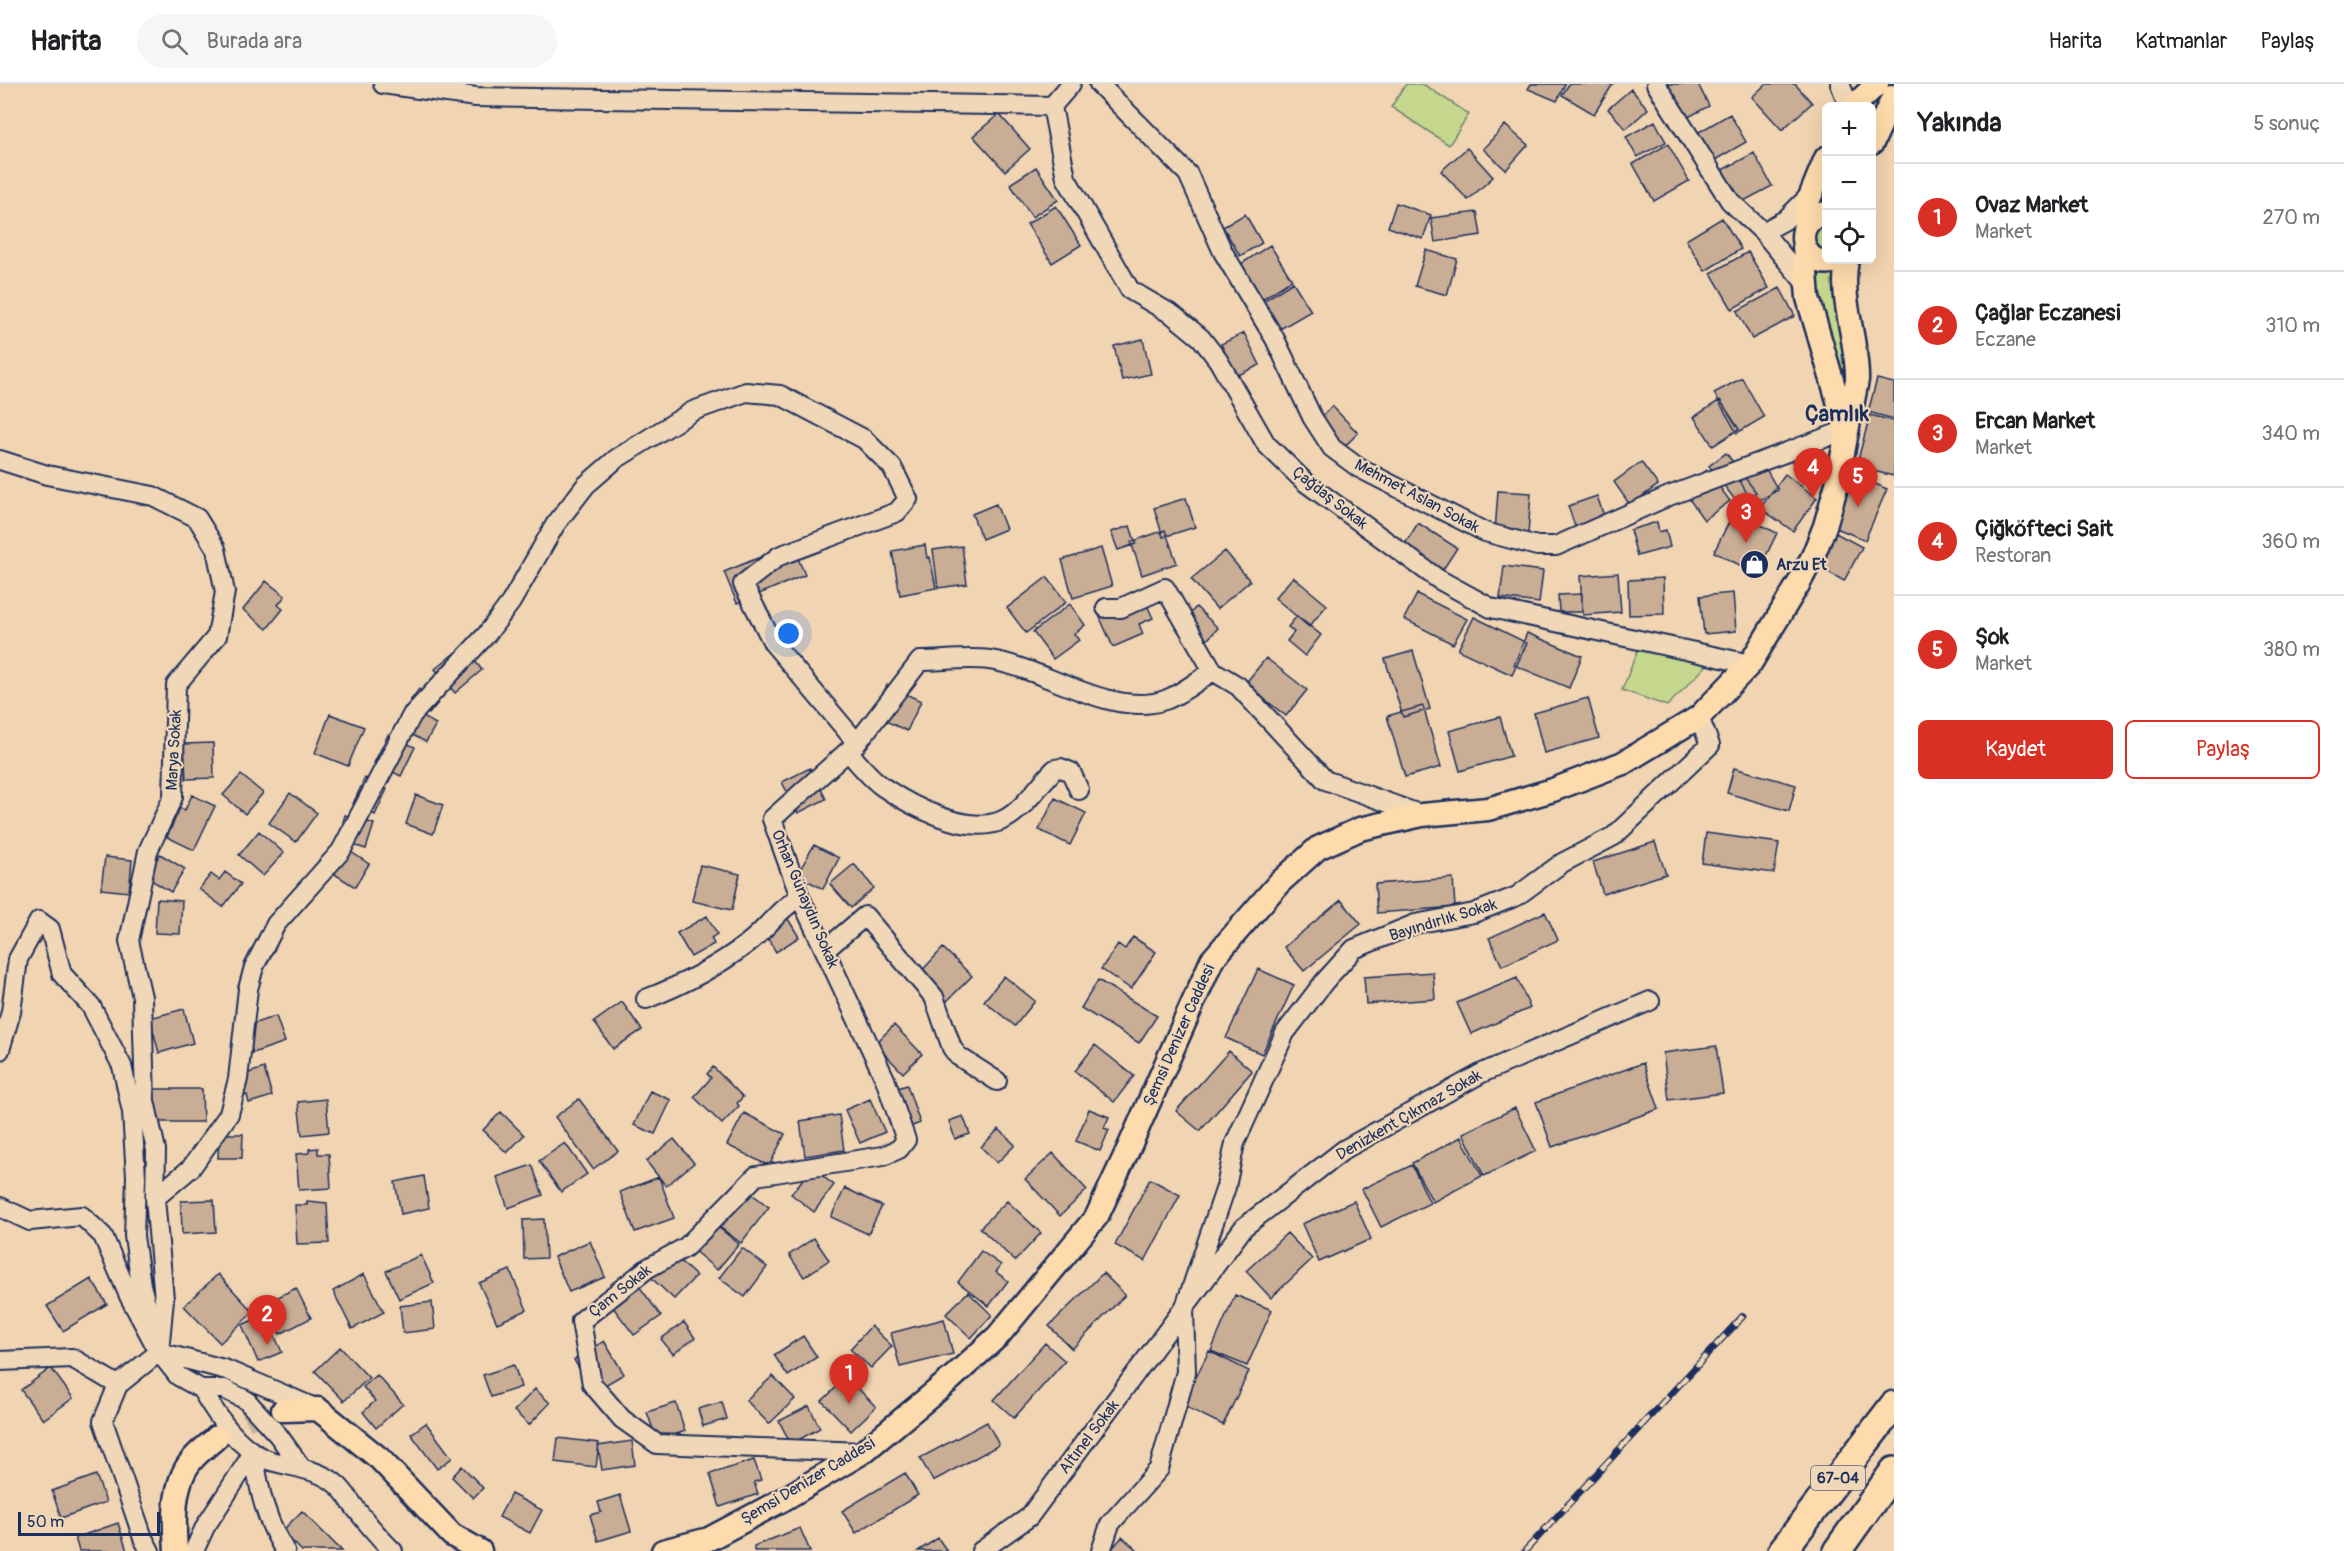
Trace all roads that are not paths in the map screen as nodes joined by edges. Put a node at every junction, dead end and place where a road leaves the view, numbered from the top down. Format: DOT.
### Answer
graph roads {
  1 [pos="383,84"];
  2 [pos="1071,84"];
  3 [pos="1099,84"];
  4 [pos="1656,84"];
  5 [pos="1840,84"];
  6 [pos="1877,84"];
  7 [pos="1894,96"];
  8 [pos="1847,102"];
  9 [pos="1858,102"];
  10 [pos="1052,106"];
  11 [pos="1876,134"];
  12 [pos="1822,169"];
  13 [pos="1811,194"];
  14 [pos="1822,215"];
  15 [pos="1763,232"];
  16 [pos="1804,238"];
  17 [pos="1822,262"];
  18 [pos="1847,264"];
  19 [pos="1807,285"];
  20 [pos="1846,430"];
  21 [pos="1,459"];
  22 [pos="1106,608"];
  23 [pos="1750,664"];
  24 [pos="1213,671"];
  25 [pos="1699,717"];
  26 [pos="852,747"];
  27 [pos="1079,790"];
  28 [pos="1422,815"];
  29 [pos="800,897"];
  30 [pos="825,950"];
  31 [pos="646,999"];
  32 [pos="1650,1001"];
  33 [pos="0,1050"];
  34 [pos="997,1081"];
  35 [pos="906,1140"];
  36 [pos="155,1198"];
  37 [pos="0,1208"];
  38 [pos="1184,1310"];
  39 [pos="159,1352"];
  40 [pos="0,1361"];
  41 [pos="118,1385"];
  42 [pos="201,1389"];
  43 [pos="1894,1405"];
  44 [pos="318,1409"];
  45 [pos="283,1410"];
  46 [pos="217,1437"];
  47 [pos="863,1452"];
  48 [pos="253,1453"];
  49 [pos="301,1467"];
  50 [pos="1894,1471"];
  51 [pos="150,1551"];
  52 [pos="176,1551"];
  53 [pos="194,1551"];
  54 [pos="285,1551"];
  55 [pos="393,1551"];
  56 [pos="480,1551"];
  57 [pos="663,1551"];
  58 [pos="981,1551"];
  59 [pos="1101,1551"];
  60 [pos="1782,1551"];
  61 [pos="1837,1551"];
  1 -- 10 [label="street"];
  2 -- 10 [label="street"];
  3 -- 20 [label="street, Mehmet Aslan Sokak"];
  4 -- 15 [label="street"];
  5 -- 8 [label="street"];
  6 -- 9 [label="main road"];
  7 -- 11 [label="main road"];
  10 -- 23 [label="street, Çağdaş Sokak"];
  12 -- 13 [label="main road, Şemsi Denizer Caddesi"];
  13 -- 15 [label="street"];
  13 -- 16 [label="main road, Şemsi Denizer Caddesi"];
  14 -- 16 [label="main road"];
  15 -- 19 [label="street"];
  16 -- 17 [label="main road"];
  16 -- 19 [label="main road, Şemsi Denizer Caddesi"];
  18 -- 20 [label="main road, Şemsi Denizer Caddesi"];
  19 -- 20 [label="main road, Şemsi Denizer Caddesi"];
  20 -- 23 [label="main road, Şemsi Denizer Caddesi"];
  21 -- 36 [label="street, Marya Sokak"];
  22 -- 24 [label="street"];
  23 -- 25 [label="main road, Şemsi Denizer Caddesi"];
  24 -- 26 [label="street, Orhan Günaydın Sokak"];
  24 -- 28 [label="street"];
  25 -- 28 [label="main road, Şemsi Denizer Caddesi"];
  25 -- 38 [label="street, Bayındırlık Sokak"];
  26 -- 27 [label="street"];
  26 -- 29 [label="street, Orhan Günaydın Sokak"];
  26 -- 36 [label="street"];
  28 -- 47 [label="main road, Şemsi Denizer Caddesi"];
  29 -- 30 [label="street, Orhan Günaydın Sokak"];
  29 -- 31 [label="street"];
  30 -- 34 [label="street"];
  30 -- 35 [label="street, Orhan Günaydın Sokak"];
  32 -- 38 [label="street, Denizkent Çıkmaz Sokak"];
  33 -- 39 [label="street"];
  35 -- 47 [label="street, Çam Sokak"];
  36 -- 39 [label="street"];
  37 -- 39 [label="street"];
  38 -- 58 [label="street, Altınel Sokak"];
  38 -- 59 [label="street"];
  39 -- 41 [label="street"];
  39 -- 42 [label="street"];
  39 -- 44 [label="street"];
  40 -- 41 [label="street"];
  41 -- 51 [label="street"];
  42 -- 48 [label="street"];
  42 -- 49 [label="street"];
  43 -- 60 [label="highway, 67-04"];
  44 -- 45 [label="main road"];
  44 -- 56 [label="main road"];
  46 -- 52 [label="main road"];
  47 -- 57 [label="main road, Şemsi Denizer Caddesi"];
  48 -- 49 [label="street"];
  48 -- 53 [label="street"];
  48 -- 54 [label="street"];
  49 -- 55 [label="street"];
  50 -- 61 [label="highway, 67-04"];
}
